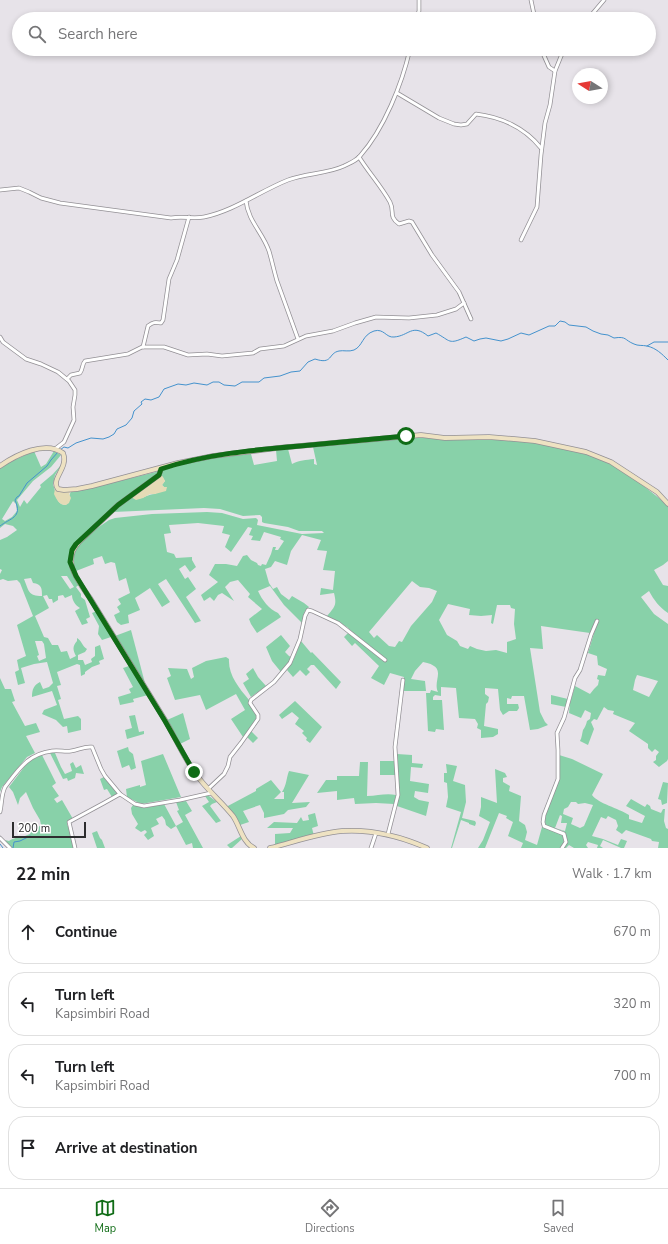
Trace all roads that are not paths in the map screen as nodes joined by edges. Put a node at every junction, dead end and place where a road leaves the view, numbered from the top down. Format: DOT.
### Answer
graph roads {
  1 [pos="418,0"];
  2 [pos="531,0"];
  3 [pos="604,0"];
  4 [pos="419,12"];
  5 [pos="534,12"];
  6 [pos="594,12"];
  7 [pos="408,56"];
  8 [pos="544,56"];
  9 [pos="561,56"];
  10 [pos="555,71"];
  11 [pos="397,93"];
  12 [pos="541,148"];
  13 [pos="359,157"];
  14 [pos="0,190"];
  15 [pos="246,201"];
  16 [pos="188,217"];
  17 [pos="521,240"];
  18 [pos="464,303"];
  19 [pos="471,319"];
  20 [pos="0,337"];
  21 [pos="298,339"];
  22 [pos="144,347"];
  23 [pos="67,379"];
  24 [pos="57,450"];
  25 [pos="0,466"];
  26 [pos="161,469"];
  27 [pos="668,504"];
  28 [pos="597,621"];
  29 [pos="385,660"];
  30 [pos="403,680"];
  31 [pos="210,791"];
  32 [pos="120,794"];
  33 [pos="0,812"];
  34 [pos="376,833"];
  35 [pos="388,834"];
  36 [pos="1,840"];
  37 [pos="10,848"];
  38 [pos="75,848"];
  39 [pos="254,848"];
  40 [pos="270,848"];
  41 [pos="371,848"];
  42 [pos="426,848"];
  43 [pos="562,848"];
  1 -- 4 [label="street"];
  2 -- 5 [label="street"];
  3 -- 6 [label="street"];
  7 -- 11 [label="street"];
  8 -- 10 [label="street"];
  9 -- 10 [label="street"];
  10 -- 12 [label="street"];
  11 -- 12 [label="street"];
  11 -- 13 [label="street"];
  12 -- 17 [label="street"];
  13 -- 15 [label="street"];
  13 -- 18 [label="street"];
  14 -- 16 [label="street"];
  15 -- 16 [label="street"];
  15 -- 21 [label="street"];
  16 -- 22 [label="street"];
  18 -- 19 [label="street"];
  18 -- 21 [label="street"];
  20 -- 23 [label="street"];
  21 -- 22 [label="street"];
  22 -- 23 [label="street"];
  23 -- 24 [label="street"];
  24 -- 25 [label="street"];
  24 -- 26 [label="street"];
  26 -- 27 [label="street"];
  26 -- 31 [label="street"];
  28 -- 43 [label="street"];
  29 -- 31 [label="street"];
  30 -- 35 [label="street"];
  31 -- 32 [label="street"];
  31 -- 39 [label="street"];
  32 -- 33 [label="street"];
  32 -- 38 [label="street"];
  34 -- 35 [label="street"];
  34 -- 40 [label="street"];
  34 -- 41 [label="street"];
  35 -- 42 [label="street"];
  36 -- 37 [label="street"];
}
